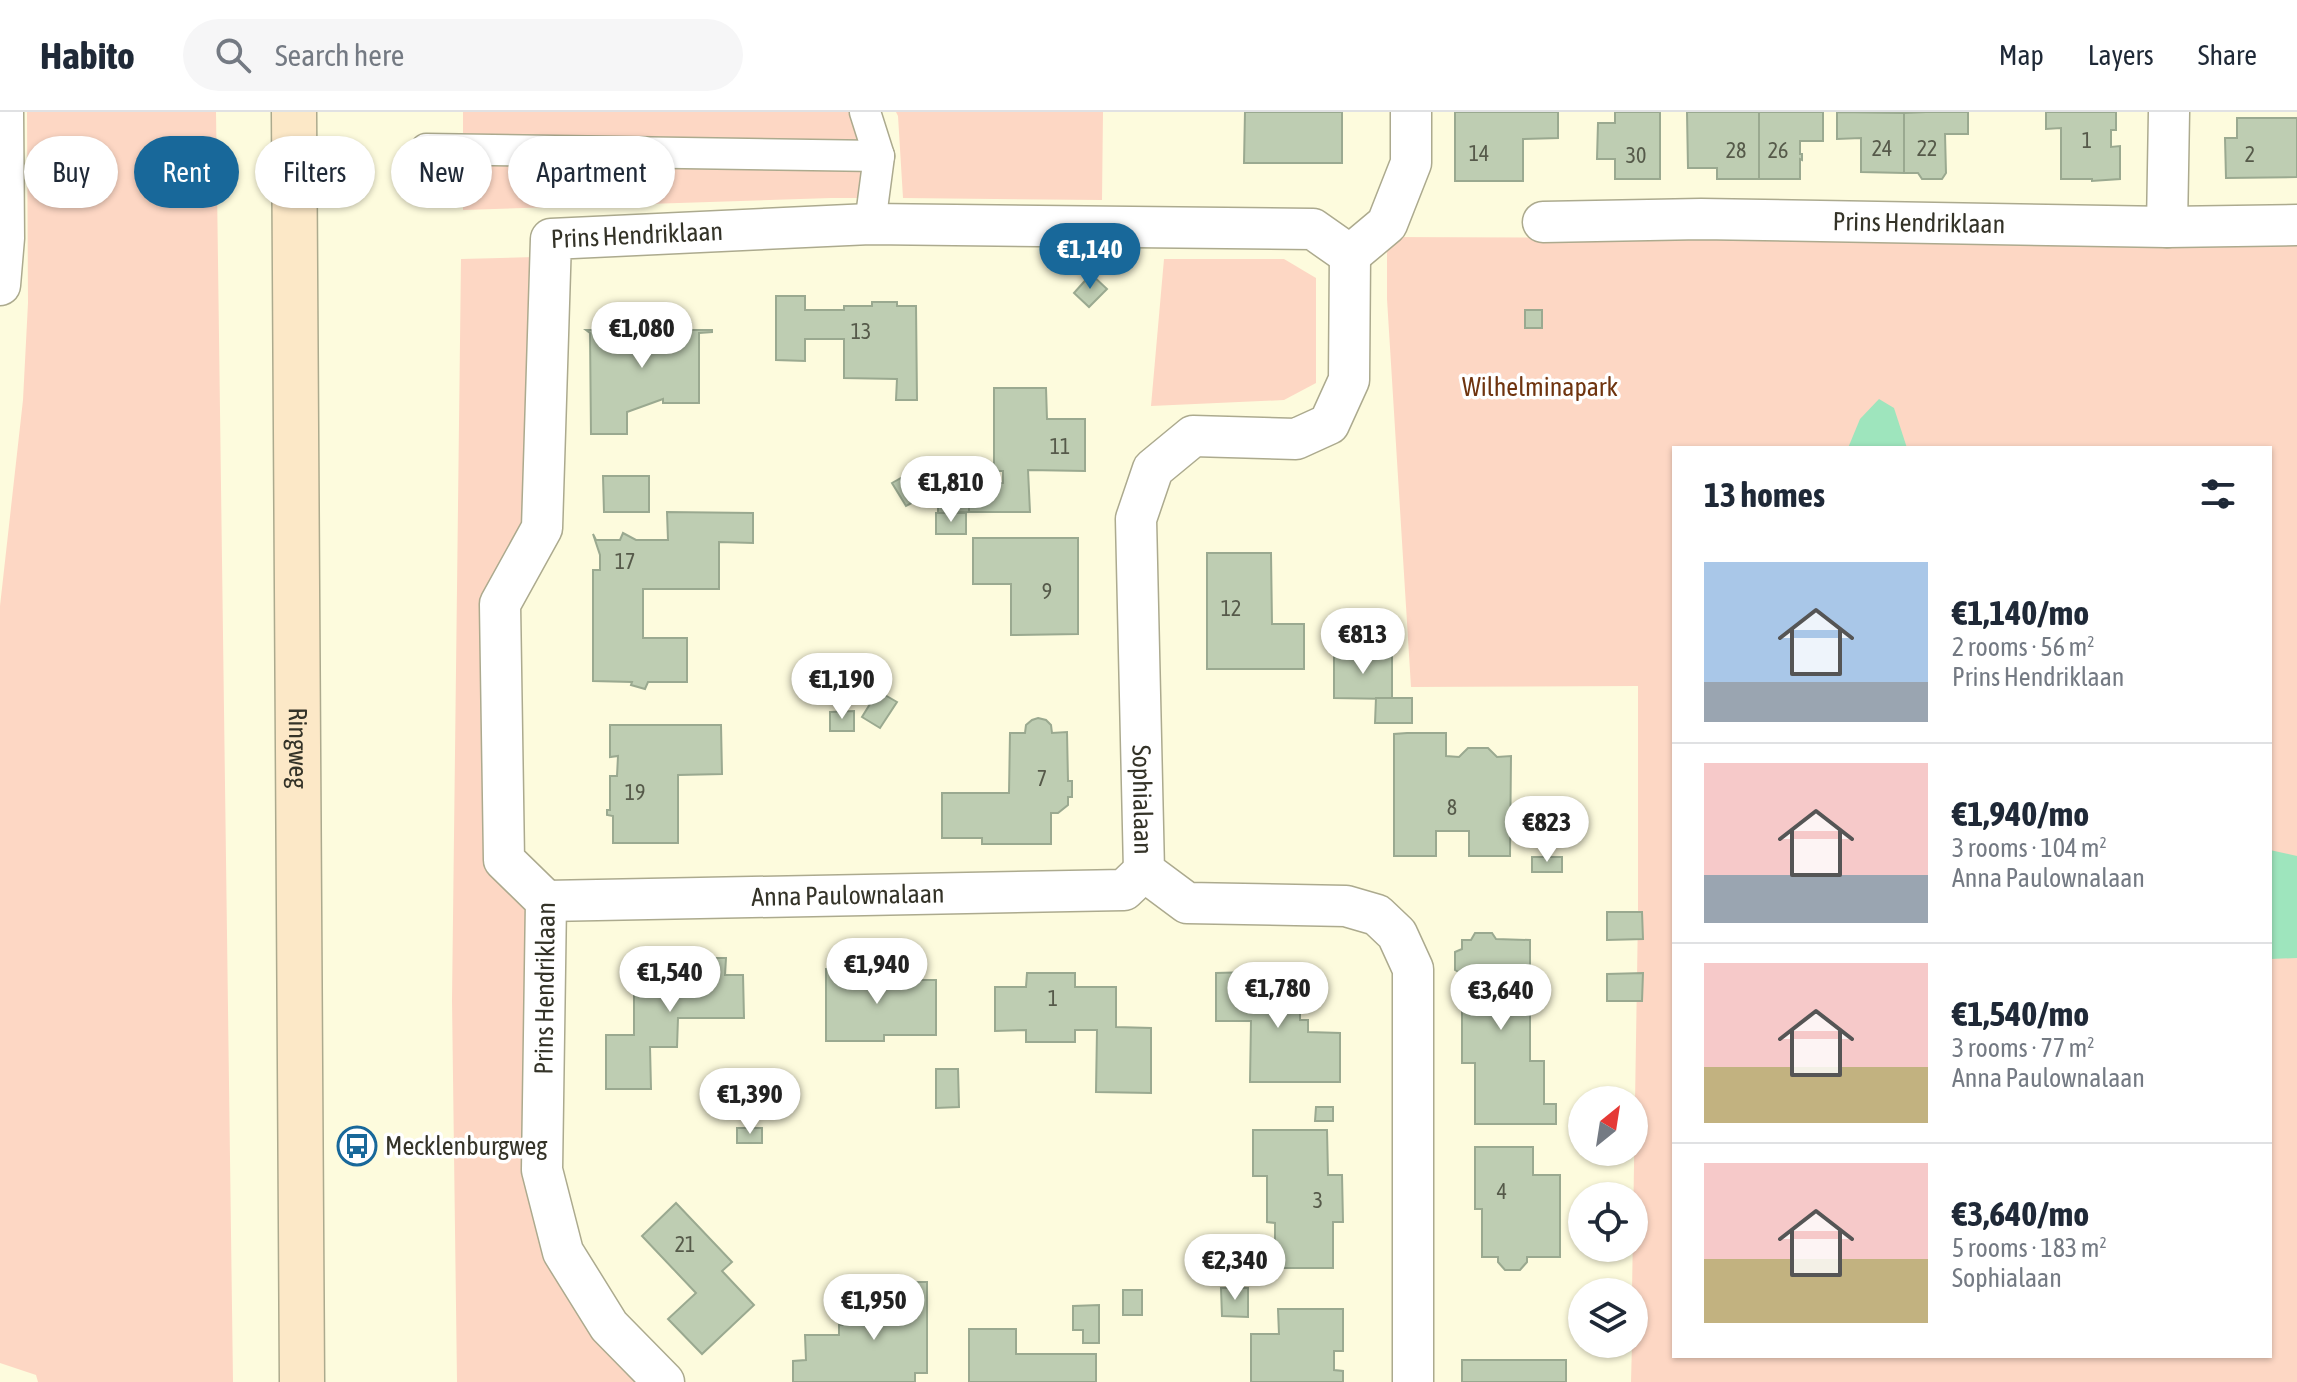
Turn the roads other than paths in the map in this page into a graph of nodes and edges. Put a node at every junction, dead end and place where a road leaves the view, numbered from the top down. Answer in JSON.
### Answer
{"nodes":[{"id":1,"x":3,"y":112,"type":"edge"},
{"id":2,"x":294,"y":112,"type":"edge"},
{"id":3,"x":865,"y":112,"type":"edge"},
{"id":4,"x":1411,"y":112,"type":"edge"},
{"id":5,"x":2169,"y":112,"type":"edge"},
{"id":6,"x":492,"y":150,"type":"edge"},
{"id":7,"x":879,"y":156,"type":"junction"},
{"id":8,"x":1543,"y":222,"type":"dead end"},
{"id":9,"x":870,"y":224,"type":"junction"},
{"id":10,"x":2297,"y":225,"type":"edge"},
{"id":11,"x":2167,"y":227,"type":"junction"},
{"id":12,"x":2,"y":238,"type":"edge"},
{"id":13,"x":1350,"y":255,"type":"junction"},
{"id":14,"x":0,"y":285,"type":"edge"},
{"id":15,"x":1144,"y":871,"type":"junction"},
{"id":16,"x":546,"y":901,"type":"junction"},
{"id":17,"x":302,"y":1382,"type":"edge"},
{"id":18,"x":664,"y":1382,"type":"edge"},
{"id":19,"x":1413,"y":1382,"type":"edge"}],
"edges":[{"from":1,"to":12,"type":"street"},
{"from":2,"to":17,"type":"main road","name":"Ringweg"},
{"from":3,"to":7,"type":"street"},
{"from":4,"to":13,"type":"street"},
{"from":5,"to":11,"type":"street"},
{"from":6,"to":7,"type":"street"},
{"from":7,"to":9,"type":"street"},
{"from":8,"to":11,"type":"street","name":"Prins Hendriklaan"},
{"from":9,"to":13,"type":"street","name":"Prins Hendriklaan"},
{"from":9,"to":16,"type":"street","name":"Prins Hendriklaan"},
{"from":10,"to":11,"type":"street","name":"Prins Hendriklaan"},
{"from":12,"to":14,"type":"street"},
{"from":13,"to":15,"type":"street","name":"Sophialaan"},
{"from":15,"to":16,"type":"street","name":"Anna Paulownalaan"},
{"from":15,"to":19,"type":"street","name":"Sophialaan"},
{"from":16,"to":18,"type":"street","name":"Prins Hendriklaan"}]}
